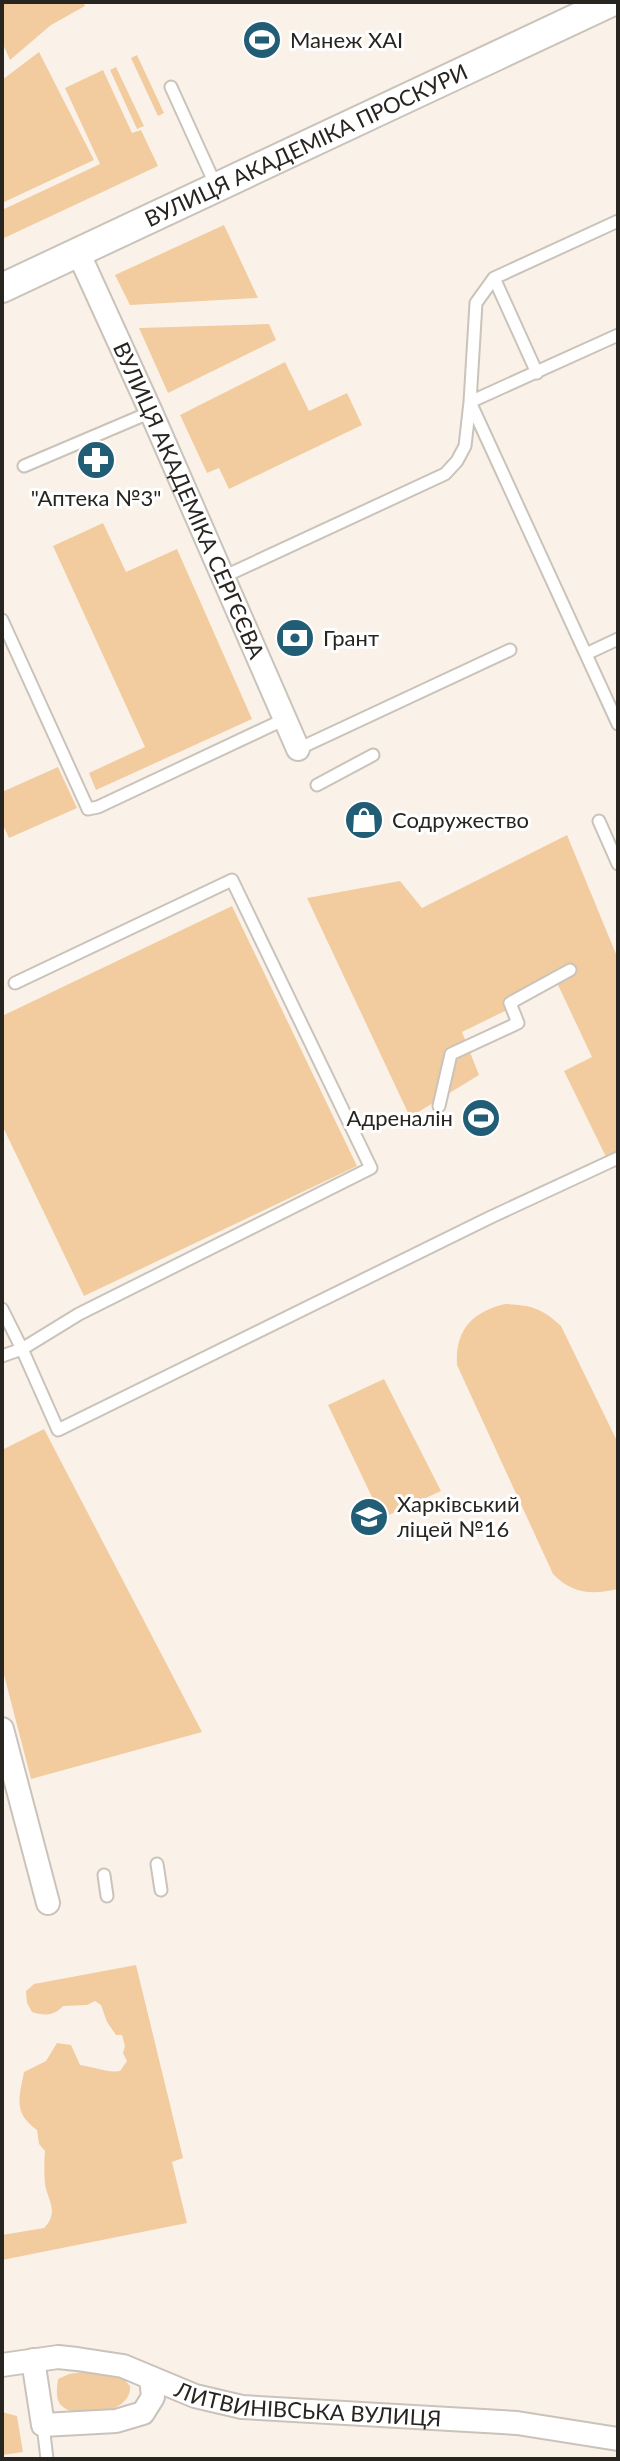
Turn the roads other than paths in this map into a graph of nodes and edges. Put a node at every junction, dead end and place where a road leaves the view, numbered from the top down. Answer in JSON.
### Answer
{"nodes":[{"id":1,"x":611,"y":2,"type":"edge"},
{"id":2,"x":171,"y":87,"type":"dead end"},
{"id":3,"x":216,"y":187,"type":"junction"},
{"id":4,"x":618,"y":221,"type":"edge"},
{"id":5,"x":78,"y":252,"type":"junction"},
{"id":6,"x":494,"y":278,"type":"junction"},
{"id":7,"x":2,"y":288,"type":"edge"},
{"id":8,"x":618,"y":335,"type":"edge"},
{"id":9,"x":537,"y":373,"type":"junction"},
{"id":10,"x":470,"y":402,"type":"junction"},
{"id":11,"x":151,"y":412,"type":"junction"},
{"id":12,"x":24,"y":466,"type":"dead end"},
{"id":13,"x":223,"y":577,"type":"junction"},
{"id":14,"x":2,"y":620,"type":"edge"},
{"id":15,"x":618,"y":639,"type":"edge"},
{"id":16,"x":510,"y":650,"type":"dead end"},
{"id":17,"x":586,"y":654,"type":"junction"},
{"id":18,"x":285,"y":719,"type":"junction"},
{"id":19,"x":618,"y":724,"type":"edge"},
{"id":20,"x":298,"y":749,"type":"joint"},
{"id":21,"x":373,"y":755,"type":"dead end"},
{"id":22,"x":317,"y":785,"type":"dead end"},
{"id":23,"x":599,"y":821,"type":"dead end"},
{"id":24,"x":618,"y":864,"type":"edge"},
{"id":25,"x":570,"y":970,"type":"dead end"},
{"id":26,"x":15,"y":983,"type":"dead end"},
{"id":27,"x":439,"y":1106,"type":"dead end"},
{"id":28,"x":618,"y":1158,"type":"edge"},
{"id":29,"x":2,"y":1309,"type":"edge"},
{"id":30,"x":22,"y":1349,"type":"junction"},
{"id":31,"x":2,"y":1356,"type":"edge"},
{"id":32,"x":2,"y":1729,"type":"edge"},
{"id":33,"x":157,"y":1864,"type":"dead end"},
{"id":34,"x":104,"y":1875,"type":"dead end"},
{"id":35,"x":161,"y":1890,"type":"dead end"},
{"id":36,"x":107,"y":1896,"type":"dead end"},
{"id":37,"x":48,"y":1903,"type":"dead end"},
{"id":38,"x":33,"y":2360,"type":"junction"},
{"id":39,"x":2,"y":2365,"type":"edge"},
{"id":40,"x":151,"y":2378,"type":"junction"},
{"id":41,"x":43,"y":2425,"type":"junction"},
{"id":42,"x":618,"y":2439,"type":"edge"},
{"id":43,"x":47,"y":2459,"type":"edge"}],
"edges":[{"from":1,"to":3,"type":"street","name":"ВУЛИЦЯ АКАДЕМІКА ПРОСКУРИ"},
{"from":2,"to":3,"type":"lane"},
{"from":3,"to":5,"type":"street","name":"ВУЛИЦЯ АКАДЕМІКА ПРОСКУРИ"},
{"from":4,"to":6,"type":"lane"},
{"from":5,"to":7,"type":"street","name":"ВУЛИЦЯ АКАДЕМІКА ПРОСКУРИ"},
{"from":5,"to":11,"type":"street","name":"ВУЛИЦЯ АКАДЕМІКА СЕРГЄЄВА"},
{"from":6,"to":9,"type":"lane"},
{"from":6,"to":10,"type":"lane"},
{"from":8,"to":9,"type":"lane"},
{"from":9,"to":10,"type":"lane"},
{"from":10,"to":13,"type":"lane"},
{"from":10,"to":17,"type":"lane"},
{"from":11,"to":12,"type":"lane"},
{"from":11,"to":13,"type":"street","name":"ВУЛИЦЯ АКАДЕМІКА СЕРГЄЄВА"},
{"from":13,"to":18,"type":"street","name":"ВУЛИЦЯ АКАДЕМІКА СЕРГЄЄВА"},
{"from":14,"to":18,"type":"lane"},
{"from":15,"to":17,"type":"lane"},
{"from":16,"to":20,"type":"lane"},
{"from":17,"to":19,"type":"lane"},
{"from":18,"to":20,"type":"street","name":"ВУЛИЦЯ АКАДЕМІКА СЕРГЄЄВА"},
{"from":21,"to":22,"type":"lane"},
{"from":23,"to":24,"type":"lane"},
{"from":25,"to":27,"type":"lane"},
{"from":26,"to":30,"type":"lane"},
{"from":28,"to":30,"type":"lane"},
{"from":29,"to":30,"type":"lane"},
{"from":30,"to":31,"type":"lane"},
{"from":32,"to":37,"type":"street"},
{"from":33,"to":35,"type":"lane"},
{"from":34,"to":36,"type":"lane"},
{"from":38,"to":39,"type":"street","name":"ЛИТВИНІВСЬКА ВУЛИЦЯ"},
{"from":38,"to":40,"type":"street","name":"ЛИТВИНІВСЬКА ВУЛИЦЯ"},
{"from":38,"to":41,"type":"street"},
{"from":40,"to":41,"type":"street"},
{"from":40,"to":42,"type":"street","name":"ЛИТВИНІВСЬКА ВУЛИЦЯ"},
{"from":41,"to":43,"type":"lane"}]}
